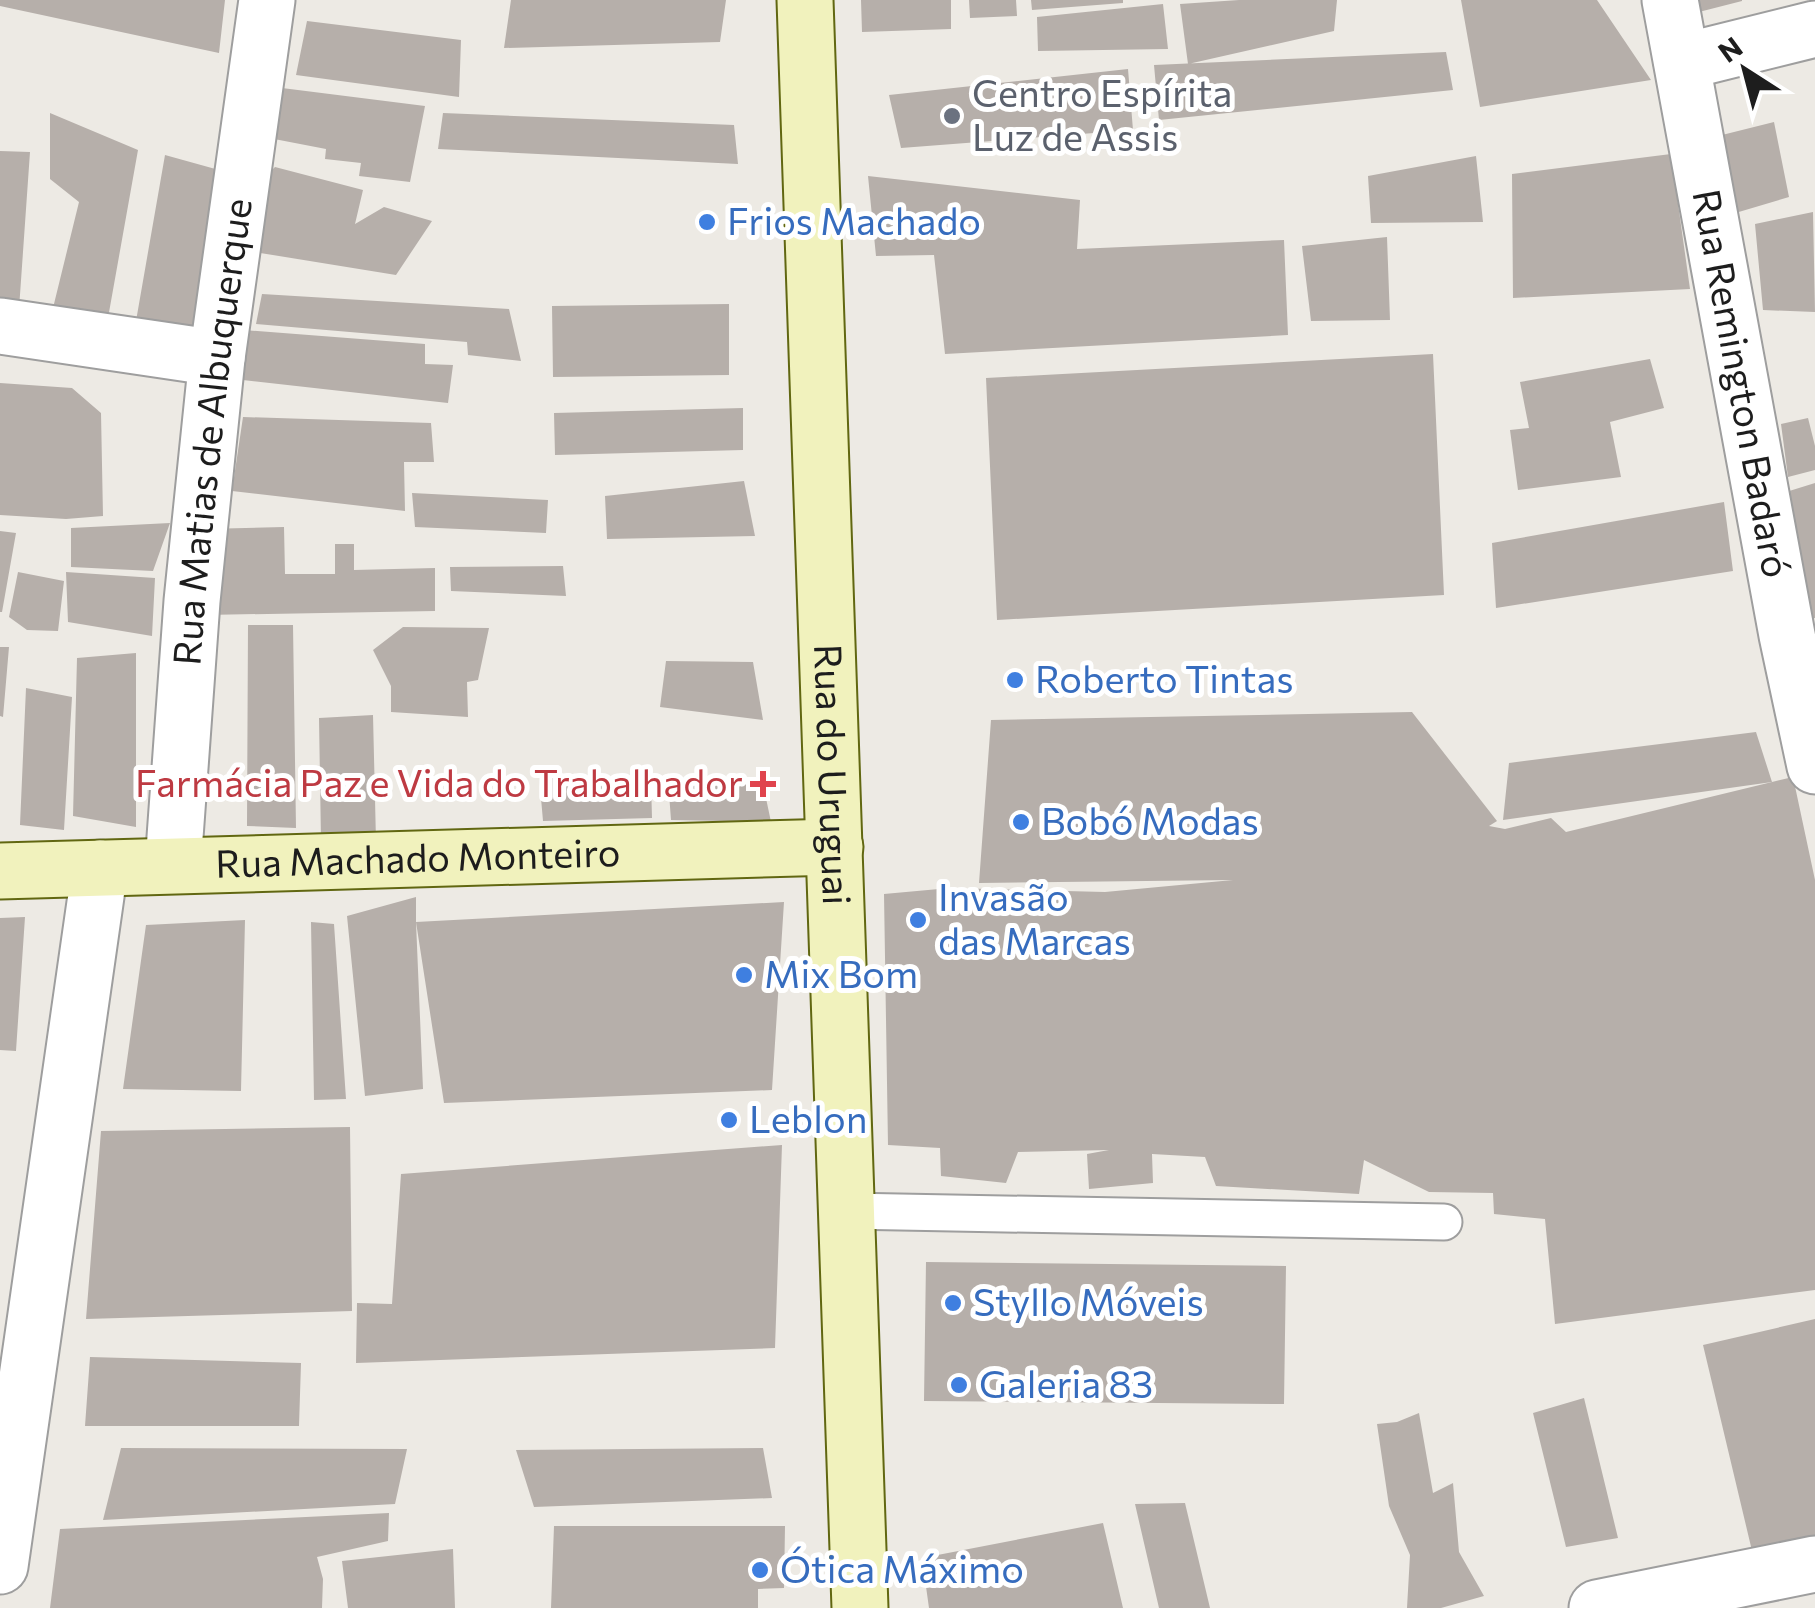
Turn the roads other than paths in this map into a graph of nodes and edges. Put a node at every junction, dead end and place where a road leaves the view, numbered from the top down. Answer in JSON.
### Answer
{"nodes":[{"id":1,"x":268,"y":0,"type":"edge"},
{"id":2,"x":805,"y":0,"type":"edge"},
{"id":3,"x":1670,"y":0,"type":"edge"},
{"id":4,"x":1815,"y":29,"type":"edge"},
{"id":5,"x":1682,"y":62,"type":"junction"},
{"id":6,"x":0,"y":326,"type":"edge"},
{"id":7,"x":217,"y":358,"type":"junction"},
{"id":8,"x":1801,"y":632,"type":"edge"},
{"id":9,"x":1815,"y":766,"type":"edge"},
{"id":10,"x":835,"y":847,"type":"junction"},
{"id":11,"x":173,"y":865,"type":"junction"},
{"id":12,"x":100,"y":868,"type":"junction"},
{"id":13,"x":0,"y":870,"type":"edge"},
{"id":14,"x":848,"y":1211,"type":"junction"},
{"id":15,"x":1444,"y":1222,"type":"dead end"},
{"id":16,"x":1815,"y":1564,"type":"edge"},
{"id":17,"x":0,"y":1566,"type":"edge"},
{"id":18,"x":860,"y":1608,"type":"edge"},
{"id":19,"x":1597,"y":1608,"type":"edge"}],
"edges":[{"from":1,"to":7,"type":"street","name":"Rua Matias de Albuquerque"},
{"from":2,"to":10,"type":"street","name":"Rua do Uruguai"},
{"from":3,"to":5,"type":"street","name":"Rua Remington Badaró"},
{"from":4,"to":5,"type":"street"},
{"from":5,"to":8,"type":"street","name":"Rua Remington Badaró"},
{"from":6,"to":7,"type":"street"},
{"from":7,"to":11,"type":"street","name":"Rua Matias de Albuquerque"},
{"from":8,"to":9,"type":"street","name":"Rua Remington Badaró"},
{"from":10,"to":11,"type":"street","name":"Rua Machado Monteiro"},
{"from":10,"to":14,"type":"street","name":"Rua do Uruguai"},
{"from":11,"to":12,"type":"street","name":"Rua Machado Monteiro"},
{"from":12,"to":13,"type":"street","name":"Rua Machado Monteiro"},
{"from":12,"to":17,"type":"street"},
{"from":14,"to":15,"type":"lane"},
{"from":14,"to":18,"type":"street","name":"Rua do Uruguai"},
{"from":16,"to":19,"type":"street"}]}
